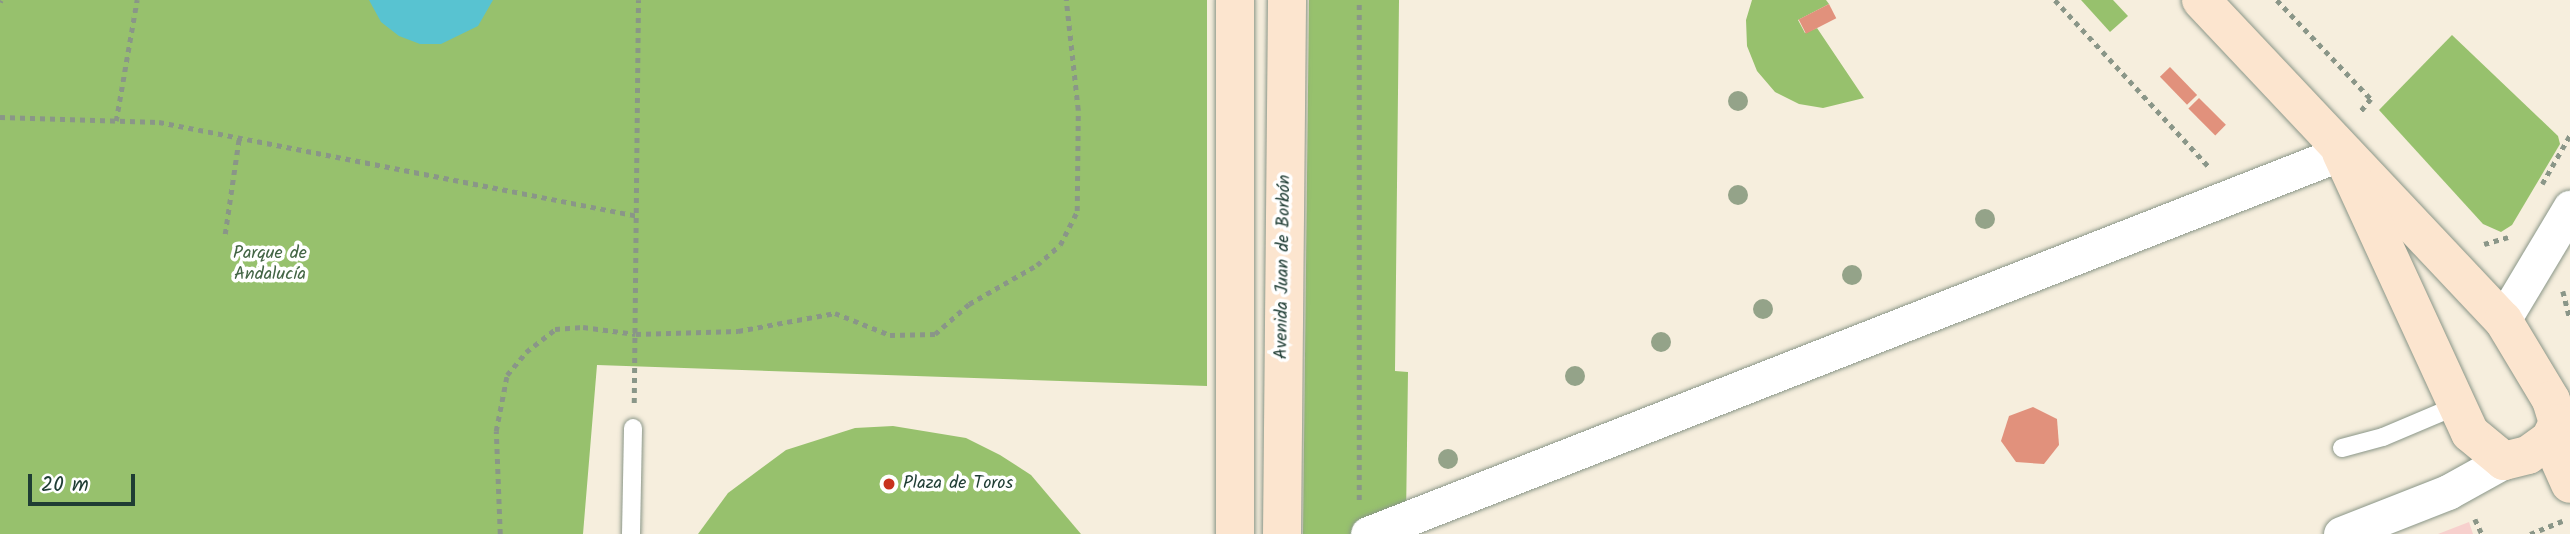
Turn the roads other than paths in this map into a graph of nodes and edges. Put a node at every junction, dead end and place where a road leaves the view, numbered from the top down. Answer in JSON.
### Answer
{"nodes":[{"id":1,"x":1235,"y":0,"type":"edge"},
{"id":2,"x":1287,"y":0,"type":"edge"},
{"id":3,"x":2201,"y":0,"type":"edge"},
{"id":4,"x":2341,"y":153,"type":"junction"},
{"id":5,"x":2570,"y":208,"type":"edge"},
{"id":6,"x":2492,"y":308,"type":"junction"},
{"id":7,"x":2422,"y":326,"type":"junction"},
{"id":8,"x":2454,"y":407,"type":"junction"},
{"id":9,"x":634,"y":428,"type":"road end"},
{"id":10,"x":2559,"y":428,"type":"edge"},
{"id":11,"x":2342,"y":448,"type":"dead end"},
{"id":12,"x":2504,"y":461,"type":"junction"},
{"id":13,"x":2570,"y":484,"type":"edge"},
{"id":14,"x":1363,"y":520,"type":"edge"},
{"id":15,"x":631,"y":534,"type":"edge"},
{"id":16,"x":1235,"y":534,"type":"edge"},
{"id":17,"x":1282,"y":534,"type":"edge"},
{"id":18,"x":2341,"y":534,"type":"edge"}],
"edges":[{"from":1,"to":16,"type":"street"},
{"from":2,"to":17,"type":"street","name":"Avenida Juan de Borbón"},
{"from":3,"to":4,"type":"street"},
{"from":4,"to":6,"type":"street"},
{"from":4,"to":7,"type":"street"},
{"from":4,"to":14,"type":"street"},
{"from":5,"to":6,"type":"street"},
{"from":6,"to":7,"type":"street"},
{"from":6,"to":10,"type":"street"},
{"from":7,"to":8,"type":"street"},
{"from":8,"to":11,"type":"lane"},
{"from":8,"to":12,"type":"street"},
{"from":9,"to":15,"type":"lane"},
{"from":10,"to":12,"type":"street"},
{"from":10,"to":13,"type":"street"},
{"from":12,"to":18,"type":"street"}]}
